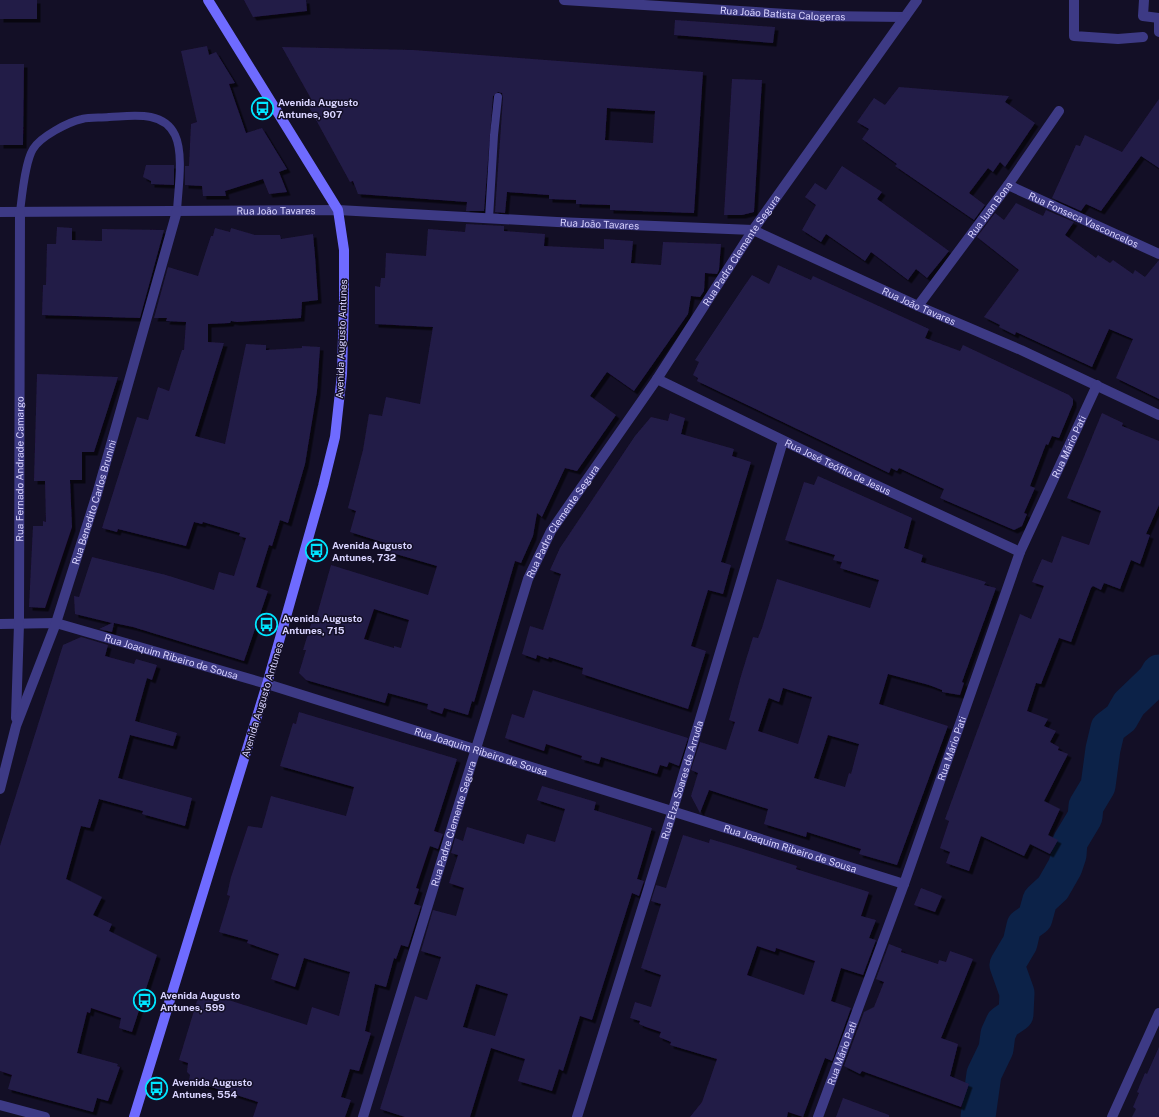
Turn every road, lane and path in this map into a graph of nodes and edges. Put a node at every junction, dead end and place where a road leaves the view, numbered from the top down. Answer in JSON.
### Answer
{"nodes":[{"id":1,"x":208,"y":0,"type":"edge"},
{"id":2,"x":564,"y":0,"type":"edge"},
{"id":3,"x":917,"y":0,"type":"edge"},
{"id":4,"x":1074,"y":0,"type":"edge"},
{"id":5,"x":1144,"y":0,"type":"edge"},
{"id":6,"x":649,"y":3,"type":"edge"},
{"id":7,"x":905,"y":17,"type":"junction"},
{"id":8,"x":1159,"y":32,"type":"edge"},
{"id":9,"x":1143,"y":37,"type":"dead end"},
{"id":10,"x":498,"y":97,"type":"dead end"},
{"id":11,"x":1059,"y":111,"type":"dead end"},
{"id":12,"x":1008,"y":185,"type":"junction"},
{"id":13,"x":338,"y":210,"type":"junction"},
{"id":14,"x":177,"y":211,"type":"junction"},
{"id":15,"x":0,"y":212,"type":"edge"},
{"id":16,"x":20,"y":212,"type":"junction"},
{"id":17,"x":489,"y":218,"type":"junction"},
{"id":18,"x":753,"y":230,"type":"junction"},
{"id":19,"x":1159,"y":254,"type":"edge"},
{"id":20,"x":918,"y":306,"type":"junction"},
{"id":21,"x":656,"y":379,"type":"junction"},
{"id":22,"x":1097,"y":385,"type":"junction"},
{"id":23,"x":1159,"y":415,"type":"edge"},
{"id":24,"x":783,"y":441,"type":"junction"},
{"id":25,"x":1020,"y":552,"type":"junction"},
{"id":26,"x":56,"y":623,"type":"junction"},
{"id":27,"x":0,"y":624,"type":"edge"},
{"id":28,"x":18,"y":624,"type":"junction"},
{"id":29,"x":267,"y":684,"type":"junction"},
{"id":30,"x":16,"y":726,"type":"junction"},
{"id":31,"x":476,"y":750,"type":"junction"},
{"id":32,"x":0,"y":789,"type":"edge"},
{"id":33,"x":672,"y":813,"type":"junction"},
{"id":34,"x":904,"y":884,"type":"junction"},
{"id":35,"x":1159,"y":1013,"type":"edge"},
{"id":36,"x":0,"y":1105,"type":"edge"},
{"id":37,"x":45,"y":1117,"type":"edge"},
{"id":38,"x":134,"y":1117,"type":"edge"},
{"id":39,"x":363,"y":1117,"type":"edge"},
{"id":40,"x":577,"y":1117,"type":"edge"},
{"id":41,"x":818,"y":1117,"type":"edge"},
{"id":42,"x":1112,"y":1117,"type":"edge"}],
"edges":[{"from":1,"to":13,"type":"street","name":"Avenida Augusto Antunes"},
{"from":2,"to":6,"type":"street","name":"Rua João Batista Calogeras"},
{"from":3,"to":7,"type":"street","name":"Rua Padre Clemente Segura"},
{"from":4,"to":9,"type":"street"},
{"from":5,"to":8,"type":"street"},
{"from":6,"to":7,"type":"street","name":"Rua João Batista Calogeras"},
{"from":7,"to":18,"type":"street","name":"Rua Padre Clemente Segura"},
{"from":10,"to":17,"type":"lane"},
{"from":11,"to":12,"type":"street","name":"Rua Juan Bona"},
{"from":12,"to":19,"type":"street","name":"Rua Fonseca Vasconcelos"},
{"from":12,"to":20,"type":"street","name":"Rua Juan Bona"},
{"from":13,"to":14,"type":"street","name":"Rua João Tavares"},
{"from":13,"to":17,"type":"street","name":"Rua João Tavares"},
{"from":13,"to":29,"type":"street","name":"Avenida Augusto Antunes"},
{"from":14,"to":16,"type":"street","name":"Rua João Tavares"},
{"from":14,"to":16,"type":"lane"},
{"from":14,"to":26,"type":"street","name":"Rua Benedito Carlos Brunini"},
{"from":15,"to":16,"type":"street","name":"Rua João Tavares"},
{"from":16,"to":28,"type":"street","name":"Rua Fernado Andrade Camargo"},
{"from":17,"to":18,"type":"street","name":"Rua João Tavares"},
{"from":18,"to":20,"type":"street","name":"Rua João Tavares"},
{"from":18,"to":21,"type":"street","name":"Rua Padre Clemente Segura"},
{"from":20,"to":22,"type":"street","name":"Rua João Tavares"},
{"from":21,"to":24,"type":"street","name":"Rua José Teófilo de Jesus"},
{"from":21,"to":31,"type":"street","name":"Rua Padre Clemente Segura"},
{"from":22,"to":23,"type":"street","name":"Rua João Tavares"},
{"from":22,"to":25,"type":"street","name":"Rua Mário Pati"},
{"from":24,"to":25,"type":"street","name":"Rua José Teófilo de Jesus"},
{"from":24,"to":33,"type":"street","name":"Rua Elza Soares de Arruda"},
{"from":25,"to":34,"type":"street","name":"Rua Mário Pati"},
{"from":26,"to":28,"type":"street","name":"Rua Joaquim Ribeiro de Sousa"},
{"from":26,"to":29,"type":"street","name":"Rua Joaquim Ribeiro de Sousa"},
{"from":26,"to":30,"type":"street","name":"Rua Benedito Carlos Brunini"},
{"from":27,"to":28,"type":"street","name":"Rua Joaquim Ribeiro de Sousa"},
{"from":28,"to":30,"type":"street","name":"Rua Fernado Andrade Camargo"},
{"from":29,"to":31,"type":"street","name":"Rua Joaquim Ribeiro de Sousa"},
{"from":29,"to":38,"type":"street","name":"Avenida Augusto Antunes"},
{"from":30,"to":32,"type":"street","name":"Rua Benedito Carlos Brunini"},
{"from":31,"to":33,"type":"street","name":"Rua Joaquim Ribeiro de Sousa"},
{"from":31,"to":39,"type":"street","name":"Rua Padre Clemente Segura"},
{"from":33,"to":34,"type":"street","name":"Rua Joaquim Ribeiro de Sousa"},
{"from":33,"to":40,"type":"street","name":"Rua Elza Soares de Arruda"},
{"from":34,"to":41,"type":"street","name":"Rua Mário Pati"},
{"from":35,"to":42,"type":"street"},
{"from":36,"to":37,"type":"street"}]}
